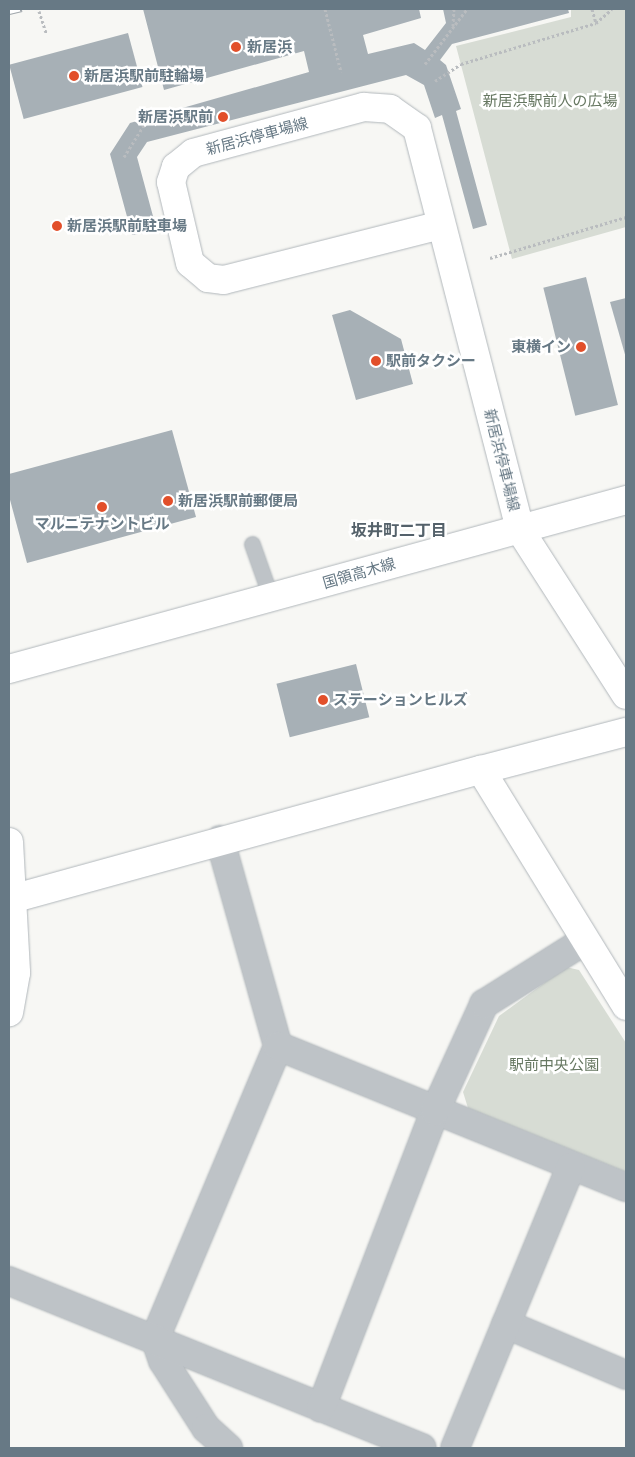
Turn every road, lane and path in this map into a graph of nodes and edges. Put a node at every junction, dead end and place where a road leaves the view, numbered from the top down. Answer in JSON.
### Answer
{"nodes":[{"id":1,"x":325,"y":9,"type":"edge"},
{"id":2,"x":454,"y":9,"type":"edge"},
{"id":3,"x":467,"y":9,"type":"edge"},
{"id":4,"x":592,"y":9,"type":"edge"},
{"id":5,"x":612,"y":9,"type":"edge"},
{"id":6,"x":39,"y":11,"type":"dead end"},
{"id":7,"x":596,"y":23,"type":"junction"},
{"id":8,"x":453,"y":26,"type":"junction"},
{"id":9,"x":46,"y":33,"type":"dead end"},
{"id":10,"x":425,"y":64,"type":"dead end"},
{"id":11,"x":341,"y":72,"type":"dead end"},
{"id":12,"x":435,"y":80,"type":"dead end"},
{"id":13,"x":144,"y":125,"type":"dead end"},
{"id":14,"x":124,"y":157,"type":"dead end"},
{"id":15,"x":626,"y":217,"type":"edge"},
{"id":16,"x":441,"y":226,"type":"junction"},
{"id":17,"x":490,"y":258,"type":"dead end"},
{"id":18,"x":626,"y":500,"type":"edge"},
{"id":19,"x":520,"y":530,"type":"junction"},
{"id":20,"x":252,"y":544,"type":"dead end"},
{"id":21,"x":271,"y":598,"type":"junction"},
{"id":22,"x":9,"y":670,"type":"edge"},
{"id":23,"x":626,"y":695,"type":"edge"},
{"id":24,"x":626,"y":732,"type":"edge"},
{"id":25,"x":480,"y":770,"type":"junction"},
{"id":26,"x":220,"y":840,"type":"junction"},
{"id":27,"x":9,"y":842,"type":"edge"},
{"id":28,"x":12,"y":899,"type":"edge"},
{"id":29,"x":584,"y":941,"type":"junction"},
{"id":30,"x":626,"y":1006,"type":"edge"},
{"id":31,"x":9,"y":1012,"type":"edge"},
{"id":32,"x":278,"y":1046,"type":"junction"},
{"id":33,"x":435,"y":1111,"type":"junction"},
{"id":34,"x":571,"y":1167,"type":"junction"},
{"id":35,"x":626,"y":1187,"type":"edge"},
{"id":36,"x":9,"y":1281,"type":"edge"},
{"id":37,"x":506,"y":1324,"type":"junction"},
{"id":38,"x":155,"y":1338,"type":"junction"},
{"id":39,"x":626,"y":1375,"type":"edge"},
{"id":40,"x":321,"y":1408,"type":"junction"},
{"id":41,"x":228,"y":1448,"type":"edge"},
{"id":42,"x":422,"y":1448,"type":"edge"},
{"id":43,"x":455,"y":1448,"type":"edge"}],
"edges":[{"from":1,"to":11,"type":"path"},
{"from":2,"to":8,"type":"path"},
{"from":3,"to":8,"type":"path"},
{"from":4,"to":7,"type":"path"},
{"from":5,"to":7,"type":"path"},
{"from":6,"to":9,"type":"path"},
{"from":7,"to":12,"type":"path"},
{"from":8,"to":10,"type":"path"},
{"from":13,"to":14,"type":"path"},
{"from":15,"to":17,"type":"path"},
{"from":16,"to":16,"type":"main road","name":"新居浜停車場線"},
{"from":16,"to":19,"type":"main road","name":"新居浜停車場線"},
{"from":18,"to":19,"type":"main road","name":"新居浜停車場線"},
{"from":19,"to":21,"type":"main road","name":"国領高木線"},
{"from":19,"to":23,"type":"main road"},
{"from":20,"to":21,"type":"lane"},
{"from":21,"to":22,"type":"main road","name":"国領高木線"},
{"from":24,"to":25,"type":"main road"},
{"from":25,"to":26,"type":"main road"},
{"from":25,"to":29,"type":"main road"},
{"from":26,"to":28,"type":"main road"},
{"from":26,"to":32,"type":"street"},
{"from":27,"to":28,"type":"main road"},
{"from":28,"to":31,"type":"main road"},
{"from":29,"to":30,"type":"main road"},
{"from":29,"to":33,"type":"street"},
{"from":32,"to":33,"type":"street"},
{"from":32,"to":38,"type":"street"},
{"from":33,"to":34,"type":"street"},
{"from":33,"to":40,"type":"street"},
{"from":34,"to":35,"type":"street"},
{"from":34,"to":37,"type":"street"},
{"from":36,"to":38,"type":"street"},
{"from":37,"to":39,"type":"street"},
{"from":37,"to":43,"type":"street"},
{"from":38,"to":40,"type":"street"},
{"from":38,"to":41,"type":"street"},
{"from":40,"to":42,"type":"street"}]}
